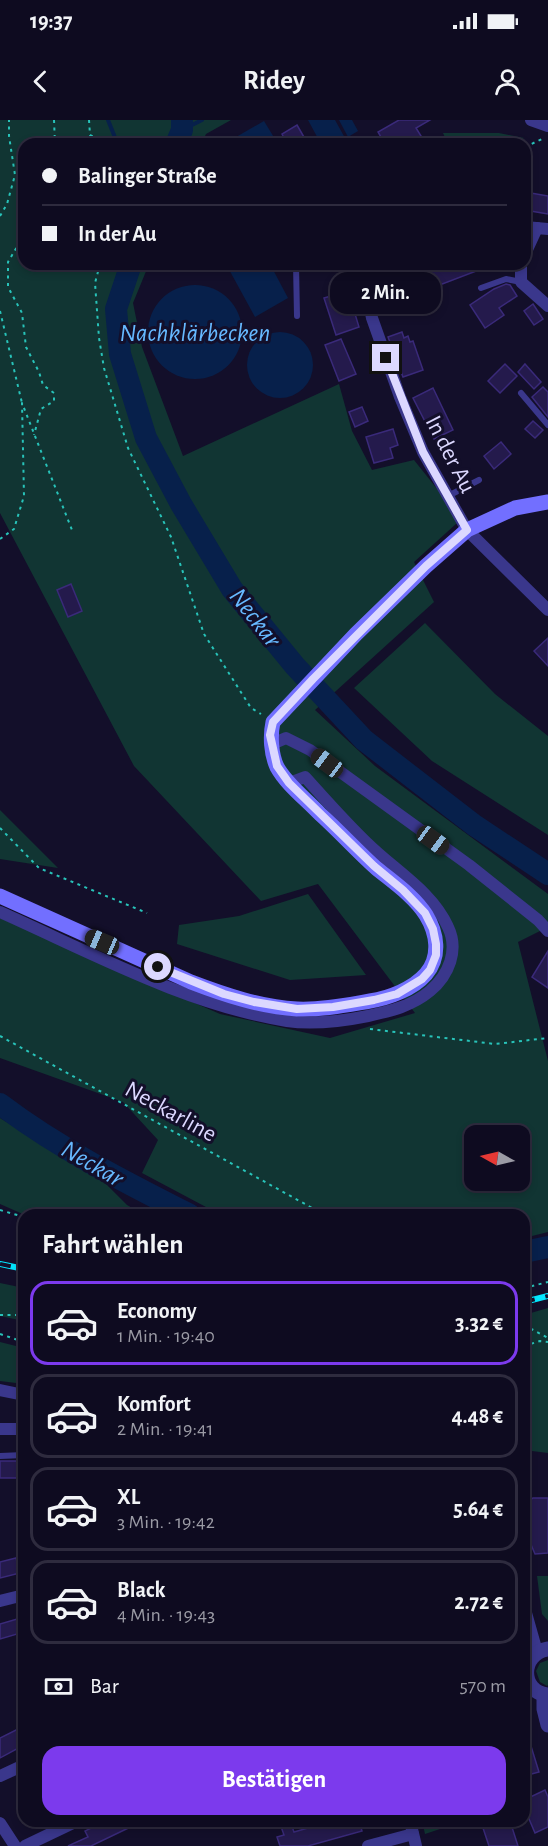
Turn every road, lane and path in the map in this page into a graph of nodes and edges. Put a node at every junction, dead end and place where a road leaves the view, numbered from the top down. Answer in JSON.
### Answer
{"nodes":[{"id":1,"x":9,"y":120,"type":"edge"},
{"id":2,"x":54,"y":120,"type":"edge"},
{"id":3,"x":89,"y":120,"type":"edge"},
{"id":4,"x":531,"y":120,"type":"edge"},
{"id":5,"x":548,"y":126,"type":"edge"},
{"id":6,"x":548,"y":137,"type":"edge"},
{"id":7,"x":55,"y":138,"type":"edge"},
{"id":8,"x":96,"y":138,"type":"edge"},
{"id":9,"x":531,"y":144,"type":"edge"},
{"id":10,"x":0,"y":216,"type":"edge"},
{"id":11,"x":18,"y":245,"type":"edge"},
{"id":12,"x":98,"y":270,"type":"edge"},
{"id":13,"x":296,"y":270,"type":"edge"},
{"id":14,"x":361,"y":270,"type":"edge"},
{"id":15,"x":373,"y":270,"type":"edge"},
{"id":16,"x":521,"y":270,"type":"edge"},
{"id":17,"x":521,"y":282,"type":"junction"},
{"id":18,"x":366,"y":288,"type":"junction"},
{"id":19,"x":481,"y":288,"type":"dead end"},
{"id":20,"x":548,"y":306,"type":"edge"},
{"id":21,"x":0,"y":311,"type":"edge"},
{"id":22,"x":297,"y":316,"type":"dead end"},
{"id":23,"x":521,"y":393,"type":"dead end"},
{"id":24,"x":22,"y":403,"type":"junction"},
{"id":25,"x":548,"y":425,"type":"edge"},
{"id":26,"x":34,"y":436,"type":"junction"},
{"id":27,"x":479,"y":480,"type":"dead end"},
{"id":28,"x":448,"y":496,"type":"junction"},
{"id":29,"x":548,"y":502,"type":"edge"},
{"id":30,"x":72,"y":530,"type":"dead end"},
{"id":31,"x":467,"y":530,"type":"junction"},
{"id":32,"x":0,"y":539,"type":"edge"},
{"id":33,"x":548,"y":610,"type":"edge"},
{"id":34,"x":273,"y":722,"type":"junction"},
{"id":35,"x":272,"y":744,"type":"junction"},
{"id":36,"x":289,"y":783,"type":"junction"},
{"id":37,"x":0,"y":828,"type":"edge"},
{"id":38,"x":0,"y":896,"type":"edge"},
{"id":39,"x":0,"y":912,"type":"edge"},
{"id":40,"x":147,"y":913,"type":"dead end"},
{"id":41,"x":548,"y":931,"type":"edge"},
{"id":42,"x":369,"y":1029,"type":"dead end"},
{"id":43,"x":0,"y":1035,"type":"edge"},
{"id":44,"x":548,"y":1038,"type":"edge"},
{"id":45,"x":314,"y":1209,"type":"edge"},
{"id":46,"x":0,"y":1210,"type":"edge"},
{"id":47,"x":18,"y":1215,"type":"edge"},
{"id":48,"x":548,"y":1282,"type":"edge"},
{"id":49,"x":530,"y":1286,"type":"edge"},
{"id":50,"x":0,"y":1315,"type":"edge"},
{"id":51,"x":18,"y":1316,"type":"edge"},
{"id":52,"x":530,"y":1329,"type":"edge"},
{"id":53,"x":0,"y":1334,"type":"edge"},
{"id":54,"x":18,"y":1340,"type":"edge"},
{"id":55,"x":548,"y":1340,"type":"edge"},
{"id":56,"x":530,"y":1344,"type":"edge"},
{"id":57,"x":0,"y":1389,"type":"edge"},
{"id":58,"x":18,"y":1394,"type":"edge"},
{"id":59,"x":0,"y":1429,"type":"edge"},
{"id":60,"x":18,"y":1429,"type":"edge"},
{"id":61,"x":18,"y":1455,"type":"edge"},
{"id":62,"x":0,"y":1456,"type":"edge"},
{"id":63,"x":18,"y":1596,"type":"edge"},
{"id":64,"x":0,"y":1601,"type":"edge"},
{"id":65,"x":530,"y":1622,"type":"edge"},
{"id":66,"x":542,"y":1651,"type":"edge"},
{"id":67,"x":530,"y":1661,"type":"edge"},
{"id":68,"x":530,"y":1684,"type":"edge"},
{"id":69,"x":546,"y":1695,"type":"edge"},
{"id":70,"x":548,"y":1725,"type":"edge"},
{"id":71,"x":18,"y":1768,"type":"edge"},
{"id":72,"x":0,"y":1776,"type":"edge"},
{"id":73,"x":0,"y":1823,"type":"edge"},
{"id":74,"x":65,"y":1827,"type":"edge"},
{"id":75,"x":414,"y":1840,"type":"edge"},
{"id":76,"x":15,"y":1846,"type":"edge"},
{"id":77,"x":25,"y":1846,"type":"edge"},
{"id":78,"x":368,"y":1846,"type":"edge"}],
"edges":[{"from":1,"to":10,"type":"path"},
{"from":2,"to":7,"type":"path"},
{"from":3,"to":8,"type":"path"},
{"from":4,"to":5,"type":"street"},
{"from":6,"to":9,"type":"path"},
{"from":11,"to":26,"type":"path"},
{"from":12,"to":34,"type":"path"},
{"from":13,"to":22,"type":"lane"},
{"from":14,"to":18,"type":"street","name":"In der Au"},
{"from":15,"to":18,"type":"street"},
{"from":16,"to":17,"type":"street"},
{"from":17,"to":19,"type":"lane"},
{"from":17,"to":20,"type":"street"},
{"from":18,"to":28,"type":"street","name":"In der Au"},
{"from":21,"to":24,"type":"path"},
{"from":23,"to":25,"type":"lane"},
{"from":24,"to":26,"type":"path"},
{"from":24,"to":32,"type":"path"},
{"from":26,"to":30,"type":"path"},
{"from":27,"to":28,"type":"lane"},
{"from":28,"to":31,"type":"street","name":"In der Au"},
{"from":29,"to":31,"type":"main road"},
{"from":31,"to":33,"type":"street","name":"In der Au"},
{"from":31,"to":34,"type":"main road"},
{"from":34,"to":35,"type":"main road"},
{"from":35,"to":36,"type":"main road"},
{"from":35,"to":41,"type":"street"},
{"from":36,"to":38,"type":"main road"},
{"from":36,"to":39,"type":"street"},
{"from":37,"to":40,"type":"path"},
{"from":42,"to":44,"type":"path"},
{"from":43,"to":45,"type":"path","name":"Neckarline"},
{"from":46,"to":47,"type":"path"},
{"from":48,"to":49,"type":"path"},
{"from":50,"to":51,"type":"path"},
{"from":52,"to":55,"type":"path"},
{"from":53,"to":54,"type":"path"},
{"from":55,"to":56,"type":"path"},
{"from":57,"to":58,"type":"street"},
{"from":59,"to":60,"type":"street"},
{"from":61,"to":62,"type":"lane"},
{"from":63,"to":64,"type":"street"},
{"from":65,"to":66,"type":"street"},
{"from":66,"to":67,"type":"street"},
{"from":68,"to":69,"type":"street"},
{"from":69,"to":70,"type":"street"},
{"from":71,"to":72,"type":"street"},
{"from":73,"to":76,"type":"street"},
{"from":74,"to":77,"type":"street"},
{"from":75,"to":78,"type":"street"}]}
